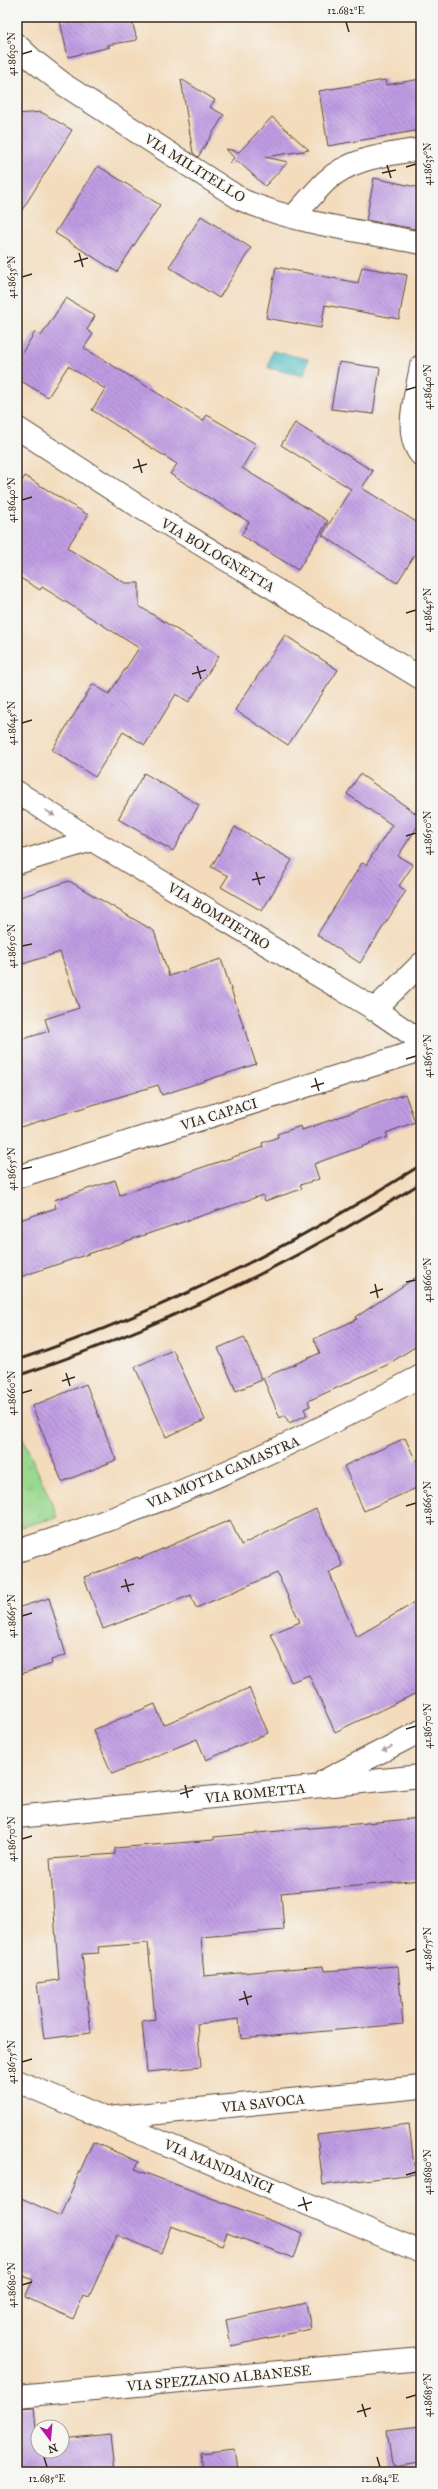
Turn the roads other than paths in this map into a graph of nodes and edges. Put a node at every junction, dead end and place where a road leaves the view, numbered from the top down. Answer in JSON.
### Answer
{"nodes":[{"id":1,"x":17,"y":44,"type":"edge"},
{"id":2,"x":421,"y":150,"type":"edge"},
{"id":3,"x":293,"y":217,"type":"junction"},
{"id":4,"x":421,"y":243,"type":"edge"},
{"id":5,"x":421,"y":366,"type":"edge"},
{"id":6,"x":17,"y":428,"type":"edge"},
{"id":7,"x":421,"y":455,"type":"edge"},
{"id":8,"x":421,"y":678,"type":"edge"},
{"id":9,"x":17,"y":792,"type":"edge"},
{"id":10,"x":92,"y":840,"type":"junction"},
{"id":11,"x":17,"y":863,"type":"edge"},
{"id":12,"x":421,"y":964,"type":"edge"},
{"id":13,"x":374,"y":1010,"type":"junction"},
{"id":14,"x":421,"y":1040,"type":"edge"},
{"id":15,"x":421,"y":1050,"type":"edge"},
{"id":16,"x":17,"y":1177,"type":"edge"},
{"id":17,"x":421,"y":1376,"type":"edge"},
{"id":18,"x":17,"y":1551,"type":"edge"},
{"id":19,"x":421,"y":1731,"type":"edge"},
{"id":20,"x":421,"y":1776,"type":"edge"},
{"id":21,"x":314,"y":1786,"type":"junction"},
{"id":22,"x":17,"y":1817,"type":"edge"},
{"id":23,"x":17,"y":2081,"type":"edge"},
{"id":24,"x":421,"y":2087,"type":"edge"},
{"id":25,"x":105,"y":2118,"type":"junction"},
{"id":26,"x":421,"y":2252,"type":"edge"},
{"id":27,"x":421,"y":2359,"type":"edge"},
{"id":28,"x":17,"y":2396,"type":"edge"}],
"edges":[{"from":1,"to":3,"type":"street","name":"VIA MILITELLO"},
{"from":2,"to":3,"type":"street"},
{"from":3,"to":4,"type":"street","name":"VIA MILITELLO"},
{"from":5,"to":7,"type":"street"},
{"from":6,"to":8,"type":"street","name":"VIA BOLOGNETTA"},
{"from":9,"to":10,"type":"street","name":"VIA BOMPIETRO","one_way":true},
{"from":10,"to":11,"type":"street"},
{"from":10,"to":13,"type":"street","name":"VIA BOMPIETRO"},
{"from":12,"to":13,"type":"street"},
{"from":13,"to":14,"type":"street","name":"VIA BOMPIETRO"},
{"from":15,"to":16,"type":"street","name":"VIA CAPACI"},
{"from":17,"to":18,"type":"street","name":"VIA MOTTA CAMASTRA"},
{"from":19,"to":21,"type":"street","one_way":true},
{"from":20,"to":21,"type":"street","name":"VIA ROMETTA"},
{"from":21,"to":22,"type":"street","name":"VIA ROMETTA"},
{"from":23,"to":25,"type":"street","name":"VIA MANDANICI"},
{"from":24,"to":25,"type":"street","name":"VIA SAVOCA"},
{"from":25,"to":26,"type":"street","name":"VIA MANDANICI"},
{"from":27,"to":28,"type":"street","name":"VIA SPEZZANO ALBANESE"}]}
